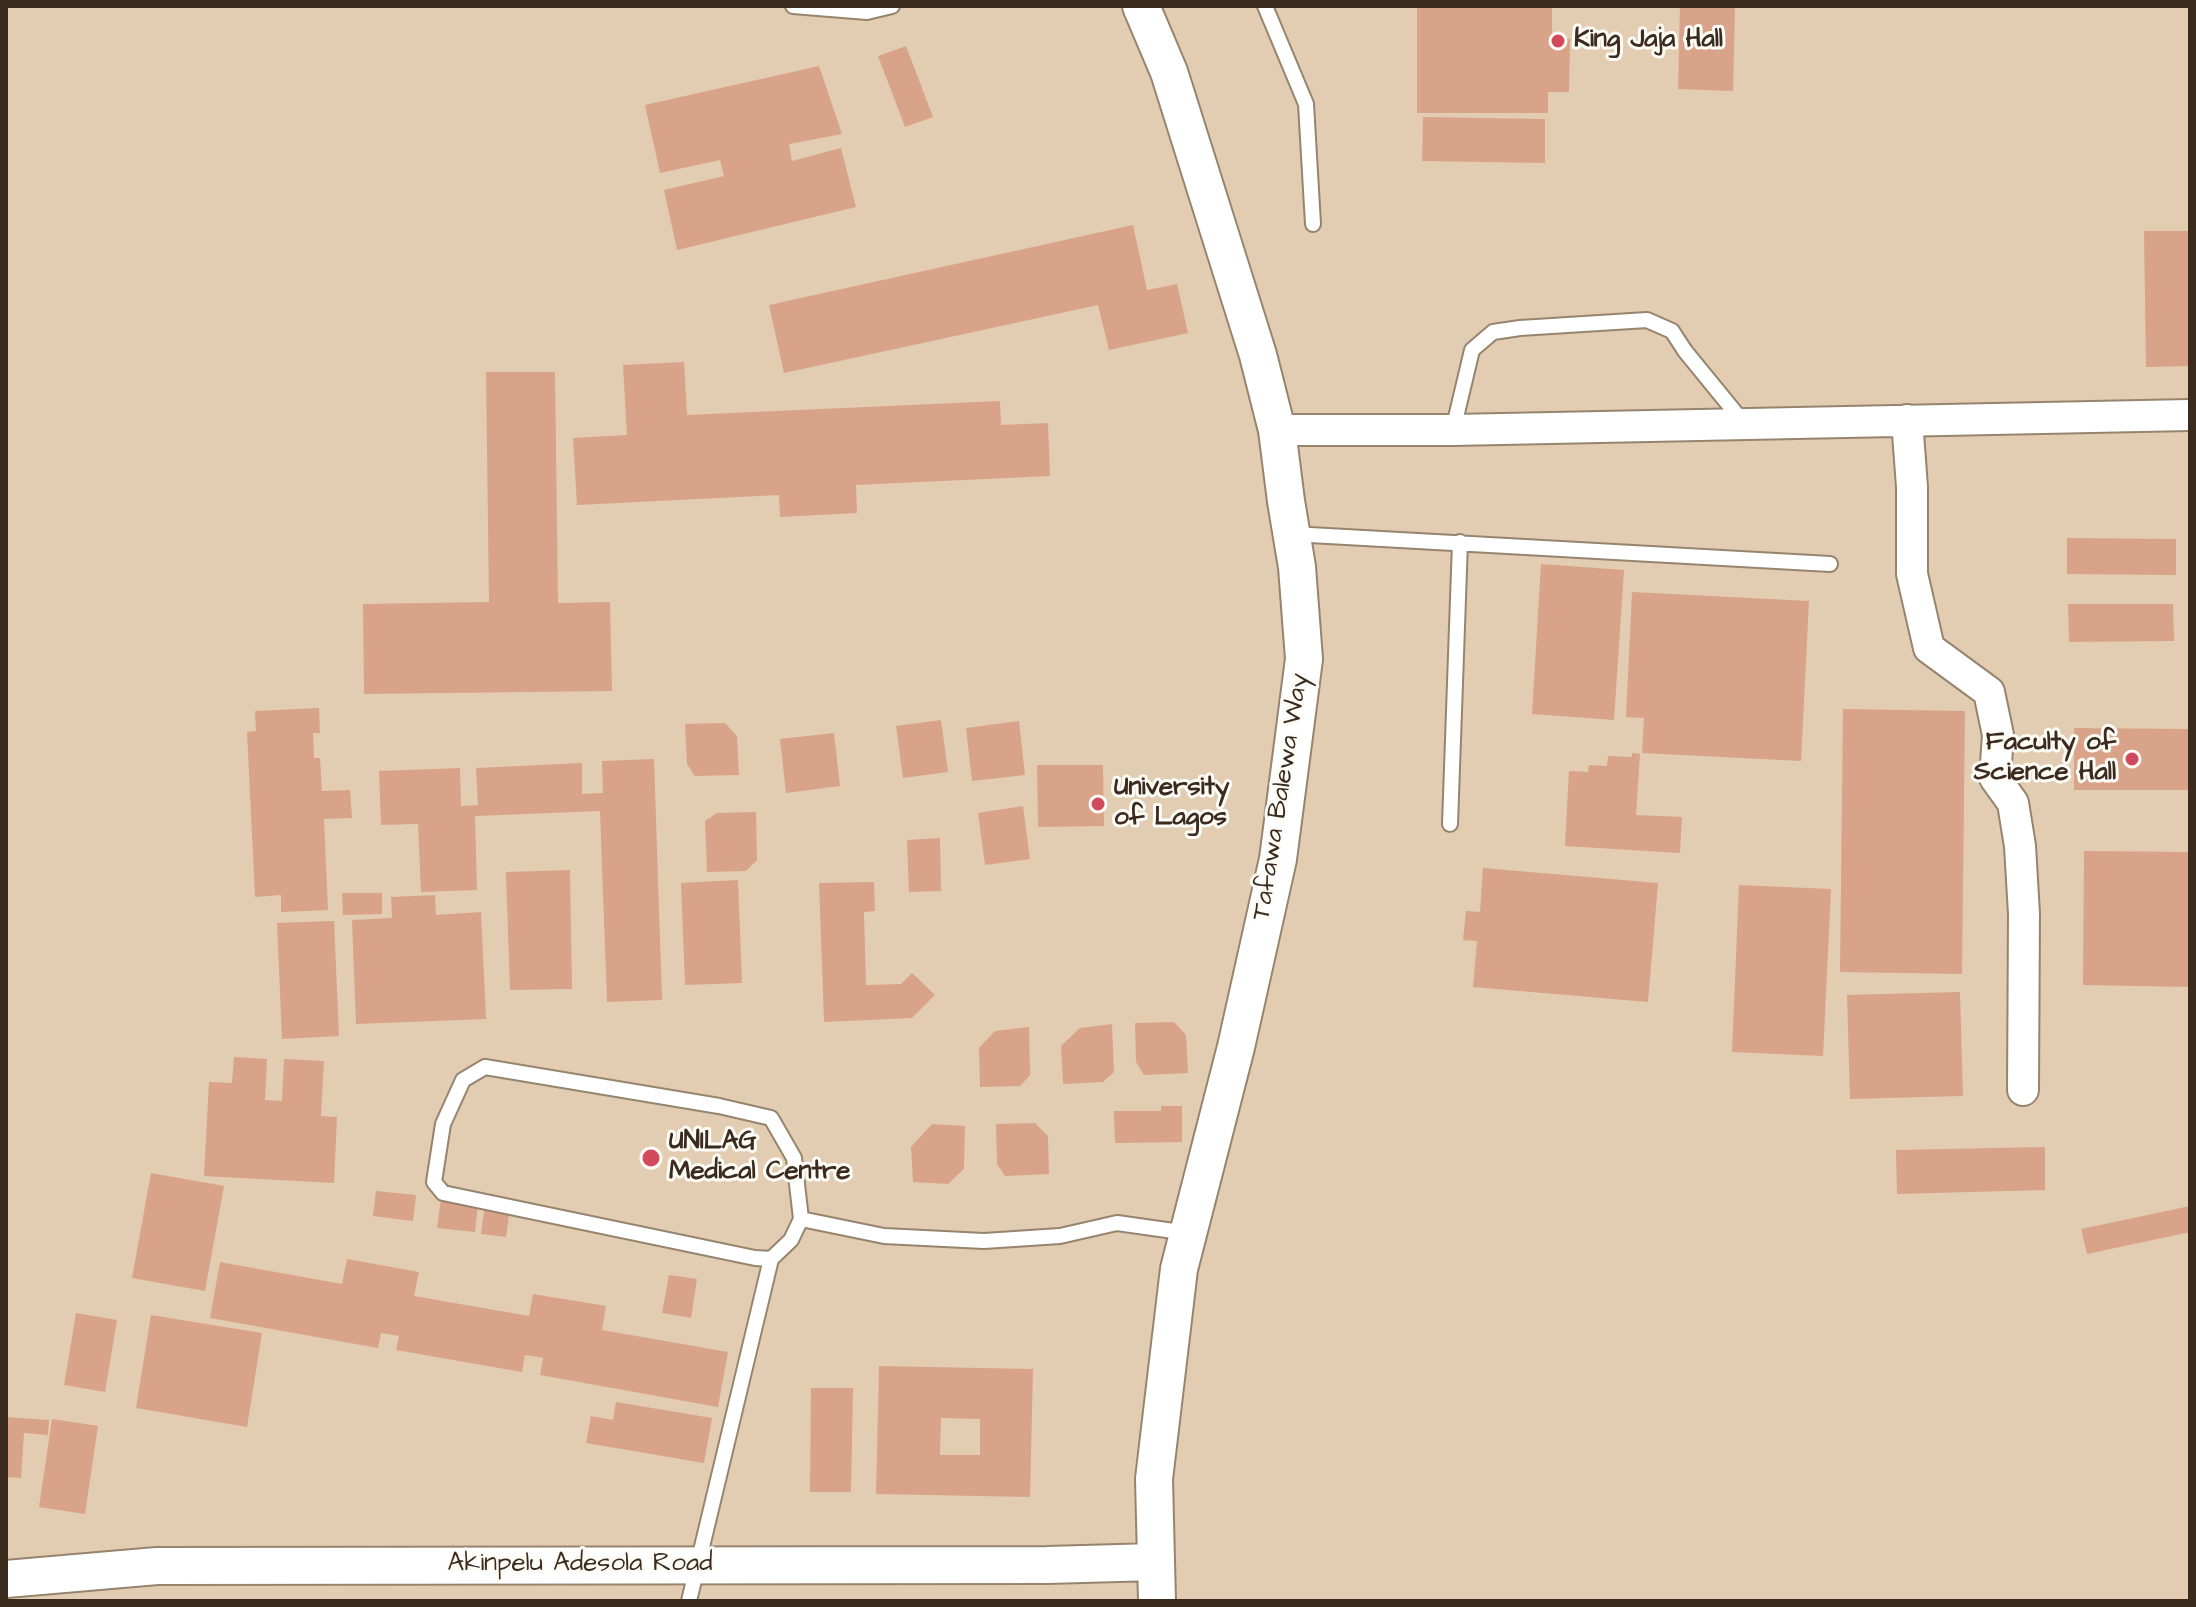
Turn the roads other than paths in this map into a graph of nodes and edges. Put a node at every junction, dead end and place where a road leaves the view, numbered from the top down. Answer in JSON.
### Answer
{"nodes":[{"id":1,"x":793,"y":6,"type":"edge"},
{"id":2,"x":892,"y":6,"type":"edge"},
{"id":3,"x":1141,"y":6,"type":"edge"},
{"id":4,"x":1265,"y":6,"type":"edge"},
{"id":5,"x":1313,"y":224,"type":"dead end"},
{"id":6,"x":2190,"y":415,"type":"edge"},
{"id":7,"x":1907,"y":420,"type":"junction"},
{"id":8,"x":1744,"y":423,"type":"junction"},
{"id":9,"x":1277,"y":430,"type":"junction"},
{"id":10,"x":1453,"y":430,"type":"junction"},
{"id":11,"x":1291,"y":534,"type":"junction"},
{"id":12,"x":1460,"y":542,"type":"junction"},
{"id":13,"x":1830,"y":564,"type":"dead end"},
{"id":14,"x":1450,"y":824,"type":"dead end"},
{"id":15,"x":2023,"y":1090,"type":"dead end"},
{"id":16,"x":801,"y":1219,"type":"junction"},
{"id":17,"x":1188,"y":1233,"type":"junction"},
{"id":18,"x":771,"y":1259,"type":"junction"},
{"id":19,"x":1155,"y":1562,"type":"junction"},
{"id":20,"x":697,"y":1565,"type":"junction"},
{"id":21,"x":6,"y":1579,"type":"edge"},
{"id":22,"x":689,"y":1601,"type":"edge"},
{"id":23,"x":1157,"y":1601,"type":"edge"}],
"edges":[{"from":1,"to":2,"type":"lane"},
{"from":3,"to":9,"type":"street","name":"Tafawa Balewa Way"},
{"from":4,"to":5,"type":"lane"},
{"from":6,"to":7,"type":"street"},
{"from":7,"to":8,"type":"street"},
{"from":7,"to":15,"type":"street"},
{"from":8,"to":10,"type":"street"},
{"from":8,"to":10,"type":"lane"},
{"from":9,"to":10,"type":"street"},
{"from":9,"to":11,"type":"street","name":"Tafawa Balewa Way"},
{"from":11,"to":12,"type":"lane"},
{"from":11,"to":17,"type":"street","name":"Tafawa Balewa Way"},
{"from":12,"to":13,"type":"lane"},
{"from":12,"to":14,"type":"lane"},
{"from":16,"to":17,"type":"lane"},
{"from":16,"to":18,"type":"lane"},
{"from":16,"to":18,"type":"lane"},
{"from":17,"to":19,"type":"street","name":"Tafawa Balewa Way"},
{"from":18,"to":20,"type":"lane"},
{"from":19,"to":20,"type":"street","name":"Akinpelu Adesola Road"},
{"from":19,"to":23,"type":"street","name":"Tafawa Balewa Way"},
{"from":20,"to":21,"type":"street","name":"Akinpelu Adesola Road"},
{"from":20,"to":22,"type":"lane"}]}
